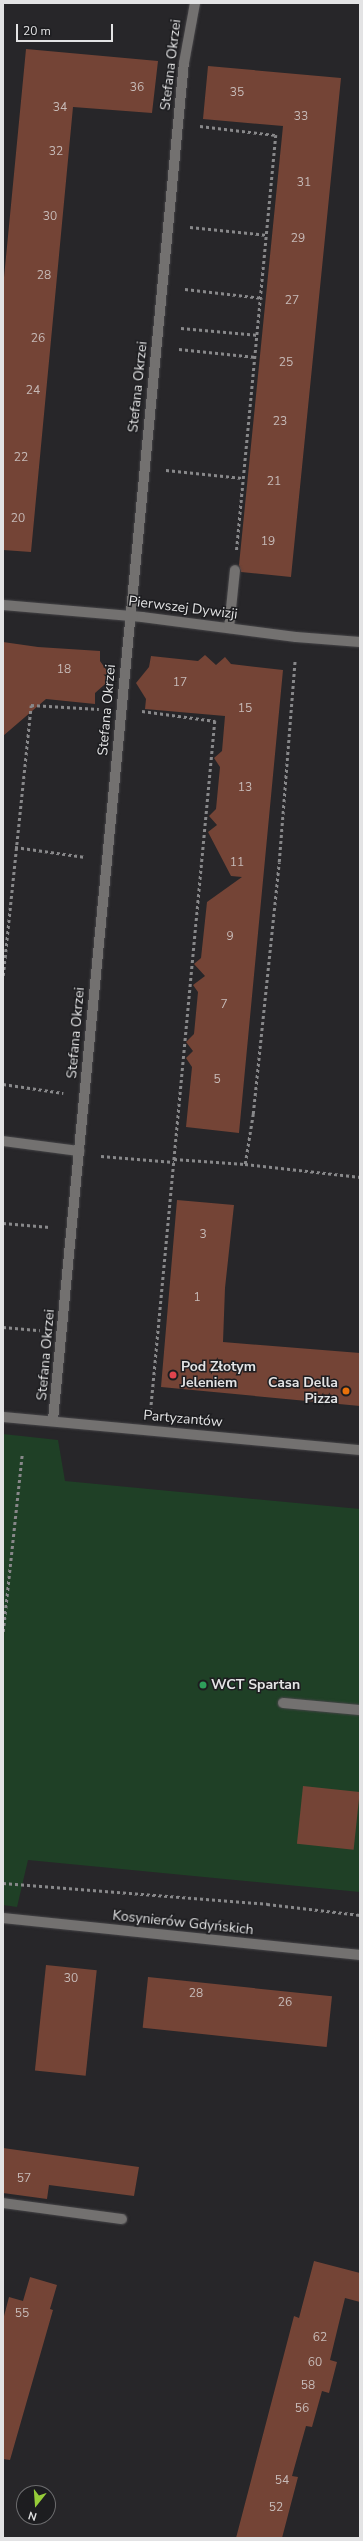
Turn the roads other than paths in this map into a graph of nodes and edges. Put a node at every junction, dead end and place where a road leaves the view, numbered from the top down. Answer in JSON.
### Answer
{"nodes":[{"id":1,"x":195,"y":3,"type":"edge"},
{"id":2,"x":235,"y":570,"type":"road end"},
{"id":3,"x":3,"y":605,"type":"edge"},
{"id":4,"x":130,"y":616,"type":"junction"},
{"id":5,"x":229,"y":628,"type":"junction"},
{"id":6,"x":360,"y":642,"type":"edge"},
{"id":7,"x":3,"y":1142,"type":"edge"},
{"id":8,"x":79,"y":1151,"type":"junction"},
{"id":9,"x":3,"y":1418,"type":"edge"},
{"id":10,"x":54,"y":1420,"type":"junction"},
{"id":11,"x":360,"y":1450,"type":"edge"},
{"id":12,"x":283,"y":1703,"type":"dead end"},
{"id":13,"x":360,"y":1710,"type":"edge"},
{"id":14,"x":3,"y":1918,"type":"edge"},
{"id":15,"x":360,"y":1955,"type":"edge"},
{"id":16,"x":3,"y":2203,"type":"edge"},
{"id":17,"x":122,"y":2219,"type":"dead end"}],
"edges":[{"from":1,"to":4,"type":"street","name":"Stefana Okrzei"},
{"from":2,"to":5,"type":"street"},
{"from":3,"to":4,"type":"street","name":"Pierwszej Dywizji"},
{"from":4,"to":5,"type":"street","name":"Pierwszej Dywizji"},
{"from":4,"to":8,"type":"street","name":"Stefana Okrzei"},
{"from":5,"to":6,"type":"street","name":"Pierwszej Dywizji"},
{"from":7,"to":8,"type":"street"},
{"from":8,"to":10,"type":"street","name":"Stefana Okrzei"},
{"from":9,"to":10,"type":"street","name":"Partyzantów"},
{"from":10,"to":11,"type":"street","name":"Partyzantów"},
{"from":12,"to":13,"type":"street"},
{"from":14,"to":15,"type":"street","name":"Kosynierów Gdyńskich"},
{"from":16,"to":17,"type":"street"}]}
